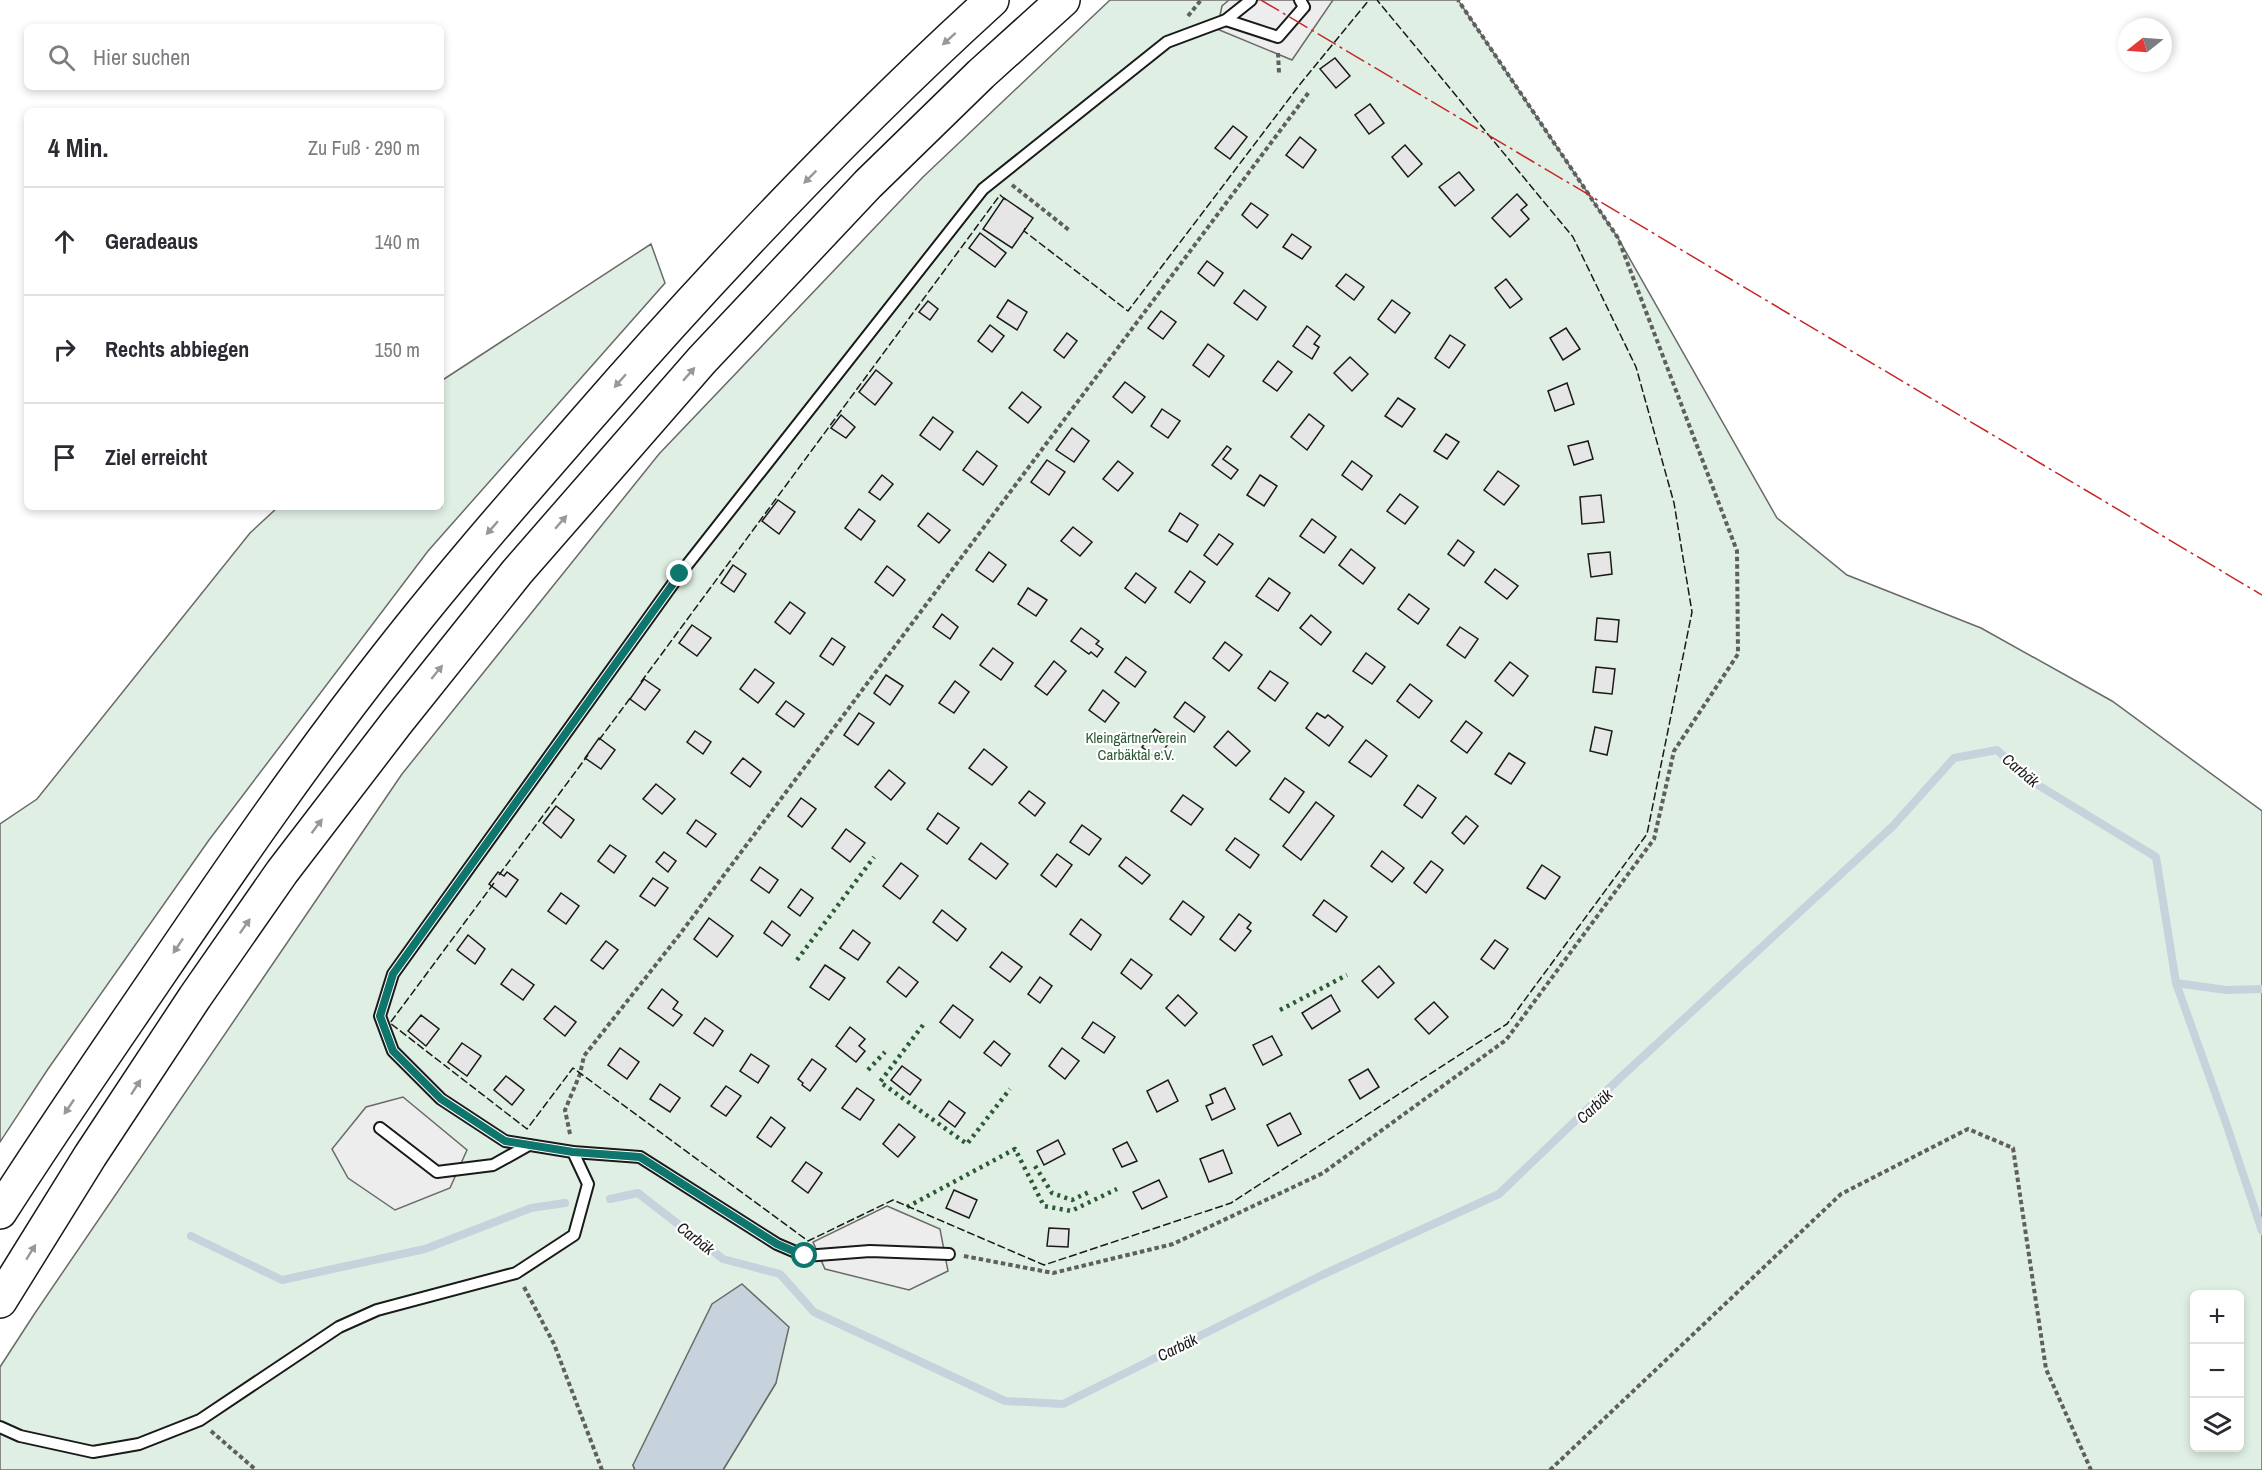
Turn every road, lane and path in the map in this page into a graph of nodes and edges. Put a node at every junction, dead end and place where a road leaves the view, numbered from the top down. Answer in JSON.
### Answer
{"nodes":[{"id":1,"x":992,"y":0,"type":"edge"},
{"id":2,"x":1063,"y":0,"type":"edge"},
{"id":3,"x":1251,"y":0,"type":"edge"},
{"id":4,"x":1300,"y":0,"type":"edge"},
{"id":5,"x":1458,"y":0,"type":"edge"},
{"id":6,"x":1226,"y":20,"type":"junction"},
{"id":7,"x":1309,"y":92,"type":"dead end"},
{"id":8,"x":1000,"y":175,"type":"junction"},
{"id":9,"x":1069,"y":230,"type":"dead end"},
{"id":10,"x":380,"y":1128,"type":"dead end"},
{"id":11,"x":530,"y":1145,"type":"junction"},
{"id":12,"x":573,"y":1152,"type":"junction"},
{"id":13,"x":0,"y":1212,"type":"edge"},
{"id":14,"x":949,"y":1254,"type":"joint"},
{"id":15,"x":516,"y":1273,"type":"junction"},
{"id":16,"x":0,"y":1301,"type":"edge"},
{"id":17,"x":200,"y":1420,"type":"junction"},
{"id":18,"x":0,"y":1427,"type":"edge"},
{"id":19,"x":256,"y":1470,"type":"edge"},
{"id":20,"x":602,"y":1470,"type":"edge"},
{"id":21,"x":1550,"y":1470,"type":"edge"},
{"id":22,"x":2091,"y":1470,"type":"edge"}],
"edges":[{"from":1,"to":13,"type":"highway","one_way":true},
{"from":16,"to":2,"type":"highway","one_way":true},
{"from":3,"to":6,"type":"lane"},
{"from":4,"to":6,"type":"lane"},
{"from":5,"to":14,"type":"path"},
{"from":6,"to":8,"type":"lane"},
{"from":7,"to":12,"type":"path"},
{"from":8,"to":9,"type":"path"},
{"from":8,"to":11,"type":"lane"},
{"from":10,"to":11,"type":"lane"},
{"from":11,"to":12,"type":"lane"},
{"from":12,"to":14,"type":"lane"},
{"from":12,"to":15,"type":"lane"},
{"from":15,"to":17,"type":"lane"},
{"from":15,"to":20,"type":"path"},
{"from":17,"to":18,"type":"lane"},
{"from":17,"to":19,"type":"path"},
{"from":21,"to":22,"type":"path"}]}
